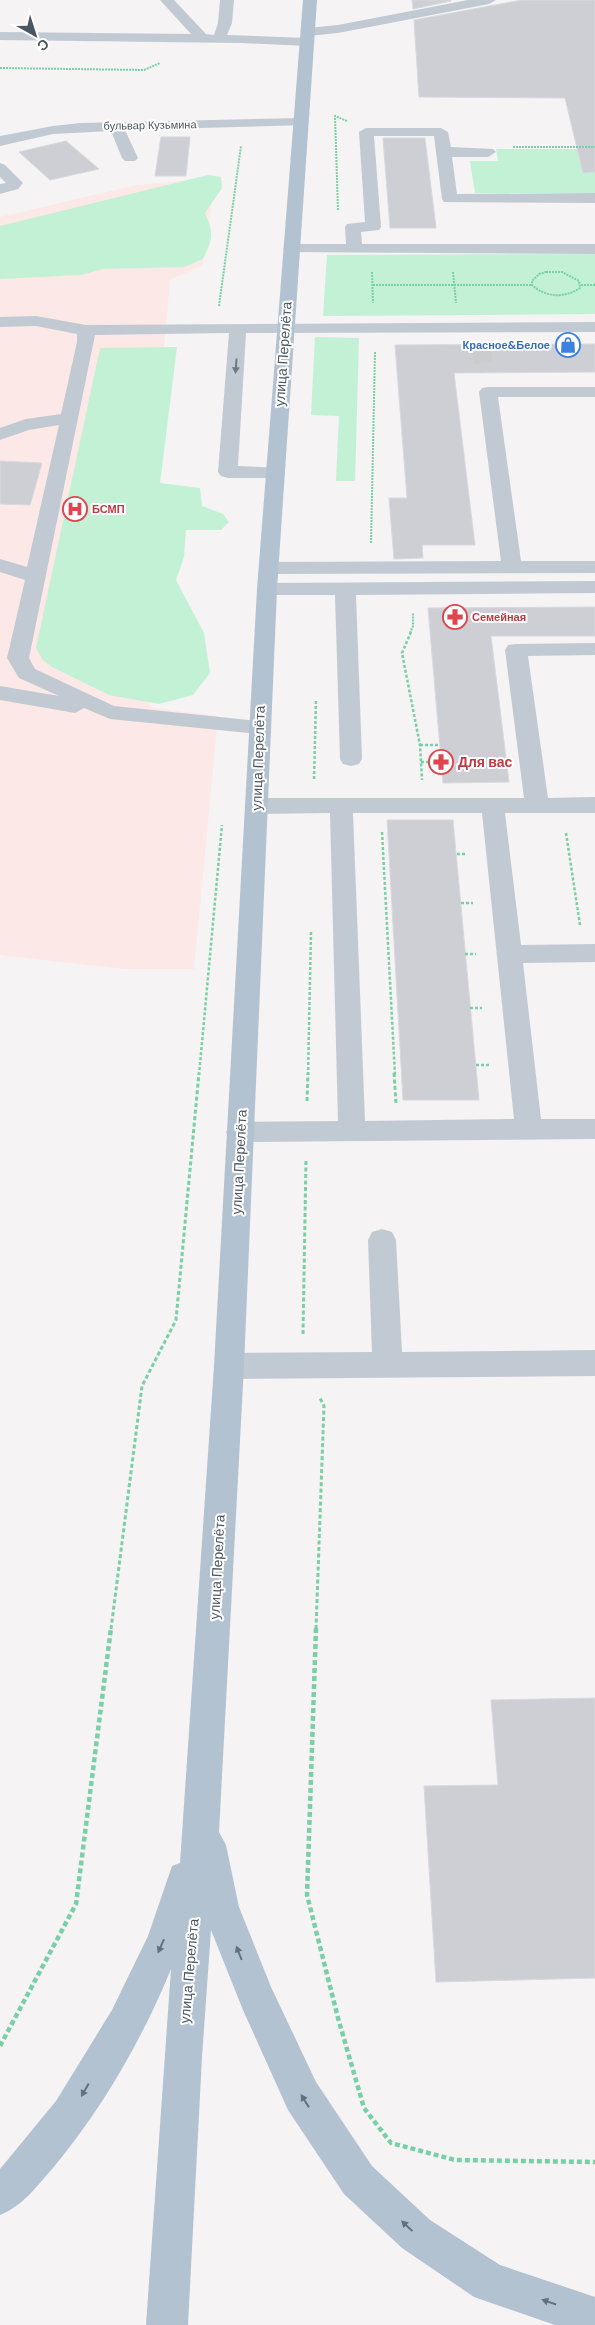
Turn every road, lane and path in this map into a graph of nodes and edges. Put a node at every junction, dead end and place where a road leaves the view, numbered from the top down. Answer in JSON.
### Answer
{"nodes":[{"id":1,"x":167,"y":0,"type":"edge"},
{"id":2,"x":227,"y":0,"type":"edge"},
{"id":3,"x":310,"y":0,"type":"edge"},
{"id":4,"x":489,"y":0,"type":"edge"},
{"id":5,"x":0,"y":36,"type":"edge"},
{"id":6,"x":307,"y":37,"type":"junction"},
{"id":7,"x":202,"y":38,"type":"junction"},
{"id":8,"x":219,"y":38,"type":"junction"},
{"id":9,"x":161,"y":62,"type":"dead end"},
{"id":10,"x":0,"y":68,"type":"edge"},
{"id":11,"x":335,"y":116,"type":"dead end"},
{"id":12,"x":301,"y":122,"type":"junction"},
{"id":13,"x":116,"y":126,"type":"junction"},
{"id":14,"x":0,"y":141,"type":"edge"},
{"id":15,"x":242,"y":143,"type":"dead end"},
{"id":16,"x":595,"y":146,"type":"edge"},
{"id":17,"x":510,"y":147,"type":"dead end"},
{"id":18,"x":444,"y":152,"type":"junction"},
{"id":19,"x":488,"y":152,"type":"dead end"},
{"id":20,"x":130,"y":158,"type":"dead end"},
{"id":21,"x":0,"y":168,"type":"edge"},
{"id":22,"x":0,"y":189,"type":"edge"},
{"id":23,"x":595,"y":198,"type":"edge"},
{"id":24,"x":338,"y":211,"type":"dead end"},
{"id":25,"x":291,"y":249,"type":"junction"},
{"id":26,"x":354,"y":249,"type":"junction"},
{"id":27,"x":371,"y":249,"type":"junction"},
{"id":28,"x":450,"y":249,"type":"junction"},
{"id":29,"x":595,"y":249,"type":"edge"},
{"id":30,"x":373,"y":285,"type":"junction"},
{"id":31,"x":454,"y":285,"type":"junction"},
{"id":32,"x":532,"y":285,"type":"junction"},
{"id":33,"x":581,"y":285,"type":"junction"},
{"id":34,"x":595,"y":285,"type":"edge"},
{"id":35,"x":0,"y":322,"type":"edge"},
{"id":36,"x":285,"y":327,"type":"junction"},
{"id":37,"x":375,"y":327,"type":"junction"},
{"id":38,"x":459,"y":327,"type":"junction"},
{"id":39,"x":595,"y":327,"type":"edge"},
{"id":40,"x":238,"y":328,"type":"junction"},
{"id":41,"x":216,"y":329,"type":"junction"},
{"id":42,"x":86,"y":330,"type":"junction"},
{"id":43,"x":485,"y":372,"type":"tunnel mouth"},
{"id":44,"x":488,"y":392,"type":"junction"},
{"id":45,"x":595,"y":392,"type":"edge"},
{"id":46,"x":70,"y":418,"type":"junction"},
{"id":47,"x":0,"y":434,"type":"edge"},
{"id":48,"x":275,"y":472,"type":"junction"},
{"id":49,"x":0,"y":565,"type":"edge"},
{"id":50,"x":512,"y":567,"type":"junction"},
{"id":51,"x":595,"y":567,"type":"edge"},
{"id":52,"x":371,"y":568,"type":"junction"},
{"id":53,"x":36,"y":577,"type":"junction"},
{"id":54,"x":268,"y":578,"type":"junction"},
{"id":55,"x":595,"y":587,"type":"edge"},
{"id":56,"x":345,"y":588,"type":"junction"},
{"id":57,"x":413,"y":608,"type":"dead end"},
{"id":58,"x":595,"y":649,"type":"edge"},
{"id":59,"x":9,"y":663,"type":"edge"},
{"id":60,"x":0,"y":693,"type":"edge"},
{"id":61,"x":316,"y":697,"type":"dead end"},
{"id":62,"x":110,"y":712,"type":"junction"},
{"id":63,"x":259,"y":728,"type":"junction"},
{"id":64,"x":439,"y":745,"type":"dead end"},
{"id":65,"x":420,"y":746,"type":"junction"},
{"id":66,"x":351,"y":758,"type":"dead end"},
{"id":67,"x":421,"y":762,"type":"junction"},
{"id":68,"x":441,"y":762,"type":"dead end"},
{"id":69,"x":493,"y":805,"type":"junction"},
{"id":70,"x":537,"y":805,"type":"junction"},
{"id":71,"x":562,"y":805,"type":"junction"},
{"id":72,"x":595,"y":805,"type":"edge"},
{"id":73,"x":257,"y":806,"type":"junction"},
{"id":74,"x":314,"y":806,"type":"junction"},
{"id":75,"x":341,"y":806,"type":"junction"},
{"id":76,"x":424,"y":806,"type":"junction"},
{"id":77,"x":222,"y":824,"type":"dead end"},
{"id":78,"x":381,"y":827,"type":"dead end"},
{"id":79,"x":311,"y":925,"type":"dead end"},
{"id":80,"x":580,"y":929,"type":"dead end"},
{"id":81,"x":595,"y":953,"type":"edge"},
{"id":82,"x":510,"y":954,"type":"junction"},
{"id":83,"x":396,"y":1111,"type":"dead end"},
{"id":84,"x":595,"y":1129,"type":"edge"},
{"id":85,"x":530,"y":1130,"type":"junction"},
{"id":86,"x":306,"y":1131,"type":"junction"},
{"id":87,"x":352,"y":1131,"type":"junction"},
{"id":88,"x":240,"y":1132,"type":"junction"},
{"id":89,"x":382,"y":1240,"type":"dead end"},
{"id":90,"x":595,"y":1363,"type":"edge"},
{"id":91,"x":303,"y":1365,"type":"junction"},
{"id":92,"x":388,"y":1365,"type":"junction"},
{"id":93,"x":228,"y":1366,"type":"junction"},
{"id":94,"x":202,"y":1817,"type":"junction"},
{"id":95,"x":0,"y":2046,"type":"edge"},
{"id":96,"x":595,"y":2162,"type":"edge"},
{"id":97,"x":0,"y":2195,"type":"edge"},
{"id":98,"x":595,"y":2318,"type":"edge"},
{"id":99,"x":167,"y":2325,"type":"edge"}],
"edges":[{"from":1,"to":7,"type":"street"},
{"from":2,"to":8,"type":"street"},
{"from":3,"to":6,"type":"main road","name":"улица Перелёта"},
{"from":4,"to":6,"type":"street"},
{"from":5,"to":7,"type":"street"},
{"from":6,"to":8,"type":"street"},
{"from":6,"to":12,"type":"main road","name":"улица Перелёта"},
{"from":7,"to":8,"type":"street"},
{"from":9,"to":10,"type":"path"},
{"from":11,"to":24,"type":"path"},
{"from":12,"to":13,"type":"street","name":"бульвар Кузьмина"},
{"from":12,"to":25,"type":"main road","name":"улица Перелёта"},
{"from":13,"to":14,"type":"street","name":"бульвар Кузьмина"},
{"from":13,"to":20,"type":"street"},
{"from":15,"to":41,"type":"path"},
{"from":16,"to":17,"type":"path"},
{"from":18,"to":19,"type":"street"},
{"from":18,"to":23,"type":"street"},
{"from":18,"to":26,"type":"street"},
{"from":21,"to":22,"type":"street"},
{"from":25,"to":26,"type":"street"},
{"from":25,"to":36,"type":"main road","name":"улица Перелёта"},
{"from":26,"to":27,"type":"street"},
{"from":27,"to":28,"type":"street"},
{"from":27,"to":30,"type":"path"},
{"from":28,"to":29,"type":"street"},
{"from":28,"to":31,"type":"path"},
{"from":30,"to":31,"type":"path"},
{"from":30,"to":37,"type":"path"},
{"from":31,"to":32,"type":"path"},
{"from":31,"to":38,"type":"path"},
{"from":32,"to":33,"type":"path"},
{"from":32,"to":33,"type":"path"},
{"from":33,"to":34,"type":"path"},
{"from":35,"to":42,"type":"street"},
{"from":36,"to":37,"type":"street"},
{"from":36,"to":40,"type":"street"},
{"from":36,"to":48,"type":"main road","name":"улица Перелёта"},
{"from":37,"to":38,"type":"street"},
{"from":37,"to":52,"type":"path"},
{"from":38,"to":39,"type":"street"},
{"from":40,"to":41,"type":"street"},
{"from":40,"to":48,"type":"street","one_way":true},
{"from":41,"to":42,"type":"street"},
{"from":42,"to":46,"type":"street"},
{"from":43,"to":44,"type":"street"},
{"from":44,"to":45,"type":"street"},
{"from":44,"to":50,"type":"street"},
{"from":46,"to":47,"type":"street"},
{"from":46,"to":53,"type":"street"},
{"from":48,"to":54,"type":"main road","name":"улица Перелёта"},
{"from":49,"to":53,"type":"street"},
{"from":50,"to":51,"type":"street"},
{"from":50,"to":52,"type":"street"},
{"from":52,"to":54,"type":"street"},
{"from":53,"to":59,"type":"street"},
{"from":54,"to":56,"type":"street"},
{"from":54,"to":63,"type":"main road","name":"улица Перелёта"},
{"from":55,"to":56,"type":"street"},
{"from":56,"to":66,"type":"street"},
{"from":57,"to":65,"type":"path"},
{"from":58,"to":70,"type":"street"},
{"from":59,"to":62,"type":"street"},
{"from":60,"to":62,"type":"street"},
{"from":61,"to":74,"type":"path"},
{"from":62,"to":63,"type":"street"},
{"from":63,"to":73,"type":"main road","name":"улица Перелёта"},
{"from":64,"to":65,"type":"path"},
{"from":65,"to":67,"type":"path"},
{"from":67,"to":68,"type":"path"},
{"from":67,"to":76,"type":"path"},
{"from":69,"to":70,"type":"street"},
{"from":69,"to":76,"type":"street"},
{"from":69,"to":82,"type":"street"},
{"from":70,"to":71,"type":"street"},
{"from":71,"to":72,"type":"street"},
{"from":71,"to":80,"type":"path"},
{"from":73,"to":74,"type":"street"},
{"from":73,"to":88,"type":"main road","name":"улица Перелёта"},
{"from":74,"to":75,"type":"street"},
{"from":75,"to":76,"type":"street"},
{"from":75,"to":87,"type":"street"},
{"from":77,"to":95,"type":"path"},
{"from":78,"to":83,"type":"path"},
{"from":79,"to":86,"type":"path"},
{"from":81,"to":82,"type":"street"},
{"from":82,"to":85,"type":"street"},
{"from":84,"to":85,"type":"street"},
{"from":85,"to":87,"type":"street"},
{"from":86,"to":87,"type":"street"},
{"from":86,"to":88,"type":"street"},
{"from":86,"to":91,"type":"path"},
{"from":88,"to":93,"type":"main road","name":"улица Перелёта"},
{"from":89,"to":92,"type":"street"},
{"from":90,"to":92,"type":"street"},
{"from":91,"to":92,"type":"street"},
{"from":91,"to":93,"type":"street"},
{"from":91,"to":96,"type":"path"},
{"from":93,"to":94,"type":"main road","name":"улица Перелёта"},
{"from":94,"to":97,"type":"main road","one_way":true},
{"from":98,"to":94,"type":"main road","one_way":true},
{"from":94,"to":99,"type":"main road","name":"улица Перелёта"}]}
